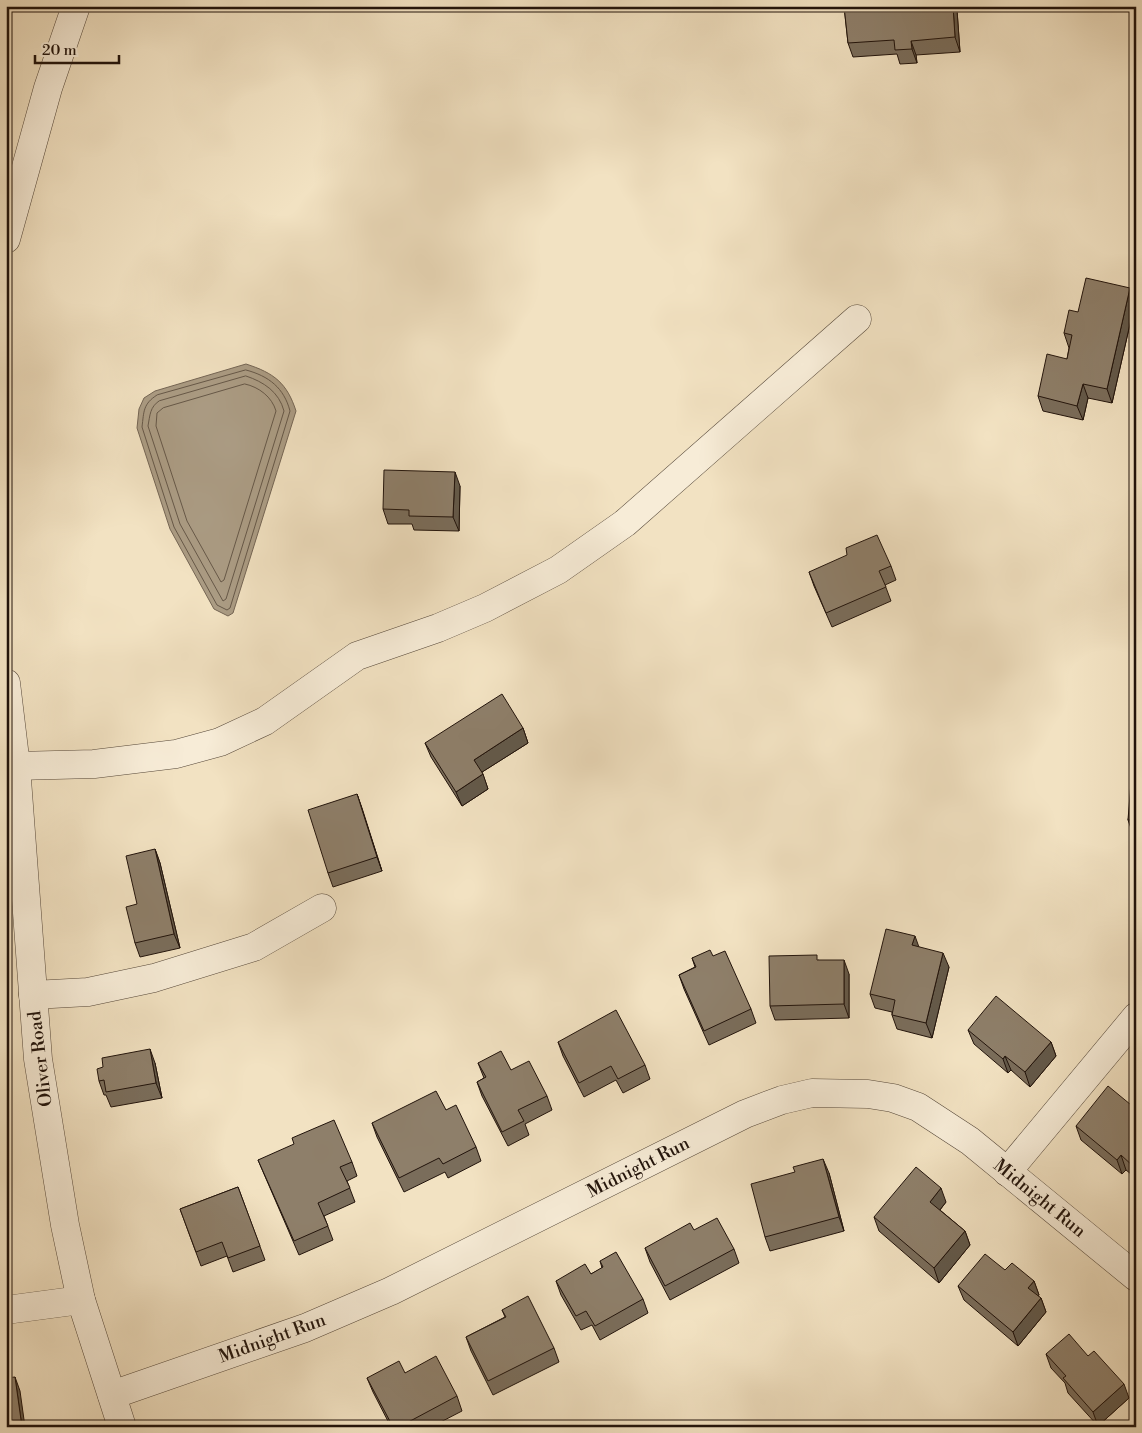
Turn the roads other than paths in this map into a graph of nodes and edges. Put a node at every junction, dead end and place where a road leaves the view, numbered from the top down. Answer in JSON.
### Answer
{"nodes":[{"id":1,"x":76,"y":6,"type":"edge"},
{"id":2,"x":6,"y":239,"type":"edge"},
{"id":3,"x":857,"y":318,"type":"dead end"},
{"id":4,"x":6,"y":684,"type":"edge"},
{"id":5,"x":16,"y":766,"type":"junction"},
{"id":6,"x":322,"y":908,"type":"dead end"},
{"id":7,"x":33,"y":995,"type":"junction"},
{"id":8,"x":1136,"y":1017,"type":"edge"},
{"id":9,"x":1007,"y":1172,"type":"junction"},
{"id":10,"x":1136,"y":1277,"type":"edge"},
{"id":11,"x":81,"y":1300,"type":"junction"},
{"id":12,"x":6,"y":1310,"type":"edge"},
{"id":13,"x":112,"y":1395,"type":"junction"},
{"id":14,"x":122,"y":1427,"type":"edge"}],
"edges":[{"from":1,"to":2,"type":"street"},
{"from":3,"to":5,"type":"street"},
{"from":4,"to":5,"type":"street","name":"Oliver Road"},
{"from":5,"to":7,"type":"street","name":"Oliver Road"},
{"from":6,"to":7,"type":"street"},
{"from":7,"to":11,"type":"street","name":"Oliver Road"},
{"from":8,"to":9,"type":"street"},
{"from":9,"to":10,"type":"street","name":"Midnight Run"},
{"from":9,"to":13,"type":"street","name":"Midnight Run"},
{"from":11,"to":12,"type":"street"},
{"from":11,"to":13,"type":"street","name":"Oliver Road"},
{"from":13,"to":14,"type":"street","name":"Oliver Road"}]}
